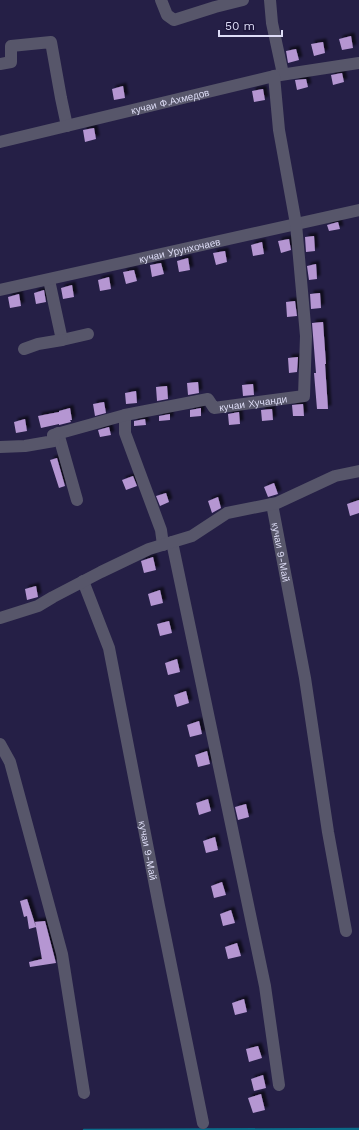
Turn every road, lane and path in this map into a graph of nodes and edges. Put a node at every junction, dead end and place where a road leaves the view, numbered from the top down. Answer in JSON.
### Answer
{"nodes":[{"id":1,"x":161,"y":0,"type":"edge"},
{"id":2,"x":243,"y":0,"type":"edge"},
{"id":3,"x":270,"y":0,"type":"edge"},
{"id":4,"x":359,"y":63,"type":"edge"},
{"id":5,"x":0,"y":64,"type":"edge"},
{"id":6,"x":279,"y":75,"type":"junction"},
{"id":7,"x":67,"y":126,"type":"junction"},
{"id":8,"x":0,"y":142,"type":"edge"},
{"id":9,"x":359,"y":210,"type":"edge"},
{"id":10,"x":296,"y":224,"type":"junction"},
{"id":11,"x":49,"y":280,"type":"junction"},
{"id":12,"x":0,"y":290,"type":"edge"},
{"id":13,"x":88,"y":334,"type":"dead end"},
{"id":14,"x":62,"y":340,"type":"junction"},
{"id":15,"x":24,"y":349,"type":"dead end"},
{"id":16,"x":124,"y":415,"type":"junction"},
{"id":17,"x":58,"y":433,"type":"junction"},
{"id":18,"x":0,"y":447,"type":"edge"},
{"id":19,"x":359,"y":473,"type":"edge"},
{"id":20,"x":78,"y":500,"type":"dead end"},
{"id":21,"x":272,"y":504,"type":"junction"},
{"id":22,"x":167,"y":544,"type":"junction"},
{"id":23,"x":83,"y":581,"type":"junction"},
{"id":24,"x":0,"y":618,"type":"edge"},
{"id":25,"x":0,"y":744,"type":"edge"},
{"id":26,"x":346,"y":931,"type":"dead end"},
{"id":27,"x":279,"y":1085,"type":"dead end"},
{"id":28,"x":84,"y":1094,"type":"dead end"},
{"id":29,"x":203,"y":1123,"type":"dead end"}],
"edges":[{"from":1,"to":2,"type":"street"},
{"from":3,"to":6,"type":"street"},
{"from":4,"to":6,"type":"street","name":"кучаи Ф.Ахмедов"},
{"from":5,"to":7,"type":"street"},
{"from":6,"to":7,"type":"street","name":"кучаи Ф.Ахмедов"},
{"from":6,"to":10,"type":"street"},
{"from":7,"to":8,"type":"street","name":"кучаи Ф.Ахмедов"},
{"from":9,"to":10,"type":"street","name":"кучаи Урунхочаев"},
{"from":10,"to":11,"type":"street","name":"кучаи Урунхочаев"},
{"from":10,"to":16,"type":"street","name":"кучаи Хучанди"},
{"from":11,"to":12,"type":"street","name":"кучаи Урунхочаев"},
{"from":11,"to":14,"type":"street"},
{"from":13,"to":14,"type":"street"},
{"from":14,"to":15,"type":"street"},
{"from":16,"to":17,"type":"street","name":"кучаи Хучанди"},
{"from":16,"to":22,"type":"street"},
{"from":17,"to":18,"type":"street","name":"кучаи Хучанди"},
{"from":17,"to":20,"type":"street"},
{"from":19,"to":21,"type":"street"},
{"from":21,"to":22,"type":"street"},
{"from":21,"to":26,"type":"street","name":"кучаи 9-Май"},
{"from":22,"to":23,"type":"street"},
{"from":22,"to":27,"type":"street"},
{"from":23,"to":24,"type":"street"},
{"from":23,"to":29,"type":"street","name":"кучаи 9-Май"},
{"from":25,"to":28,"type":"street"}]}
